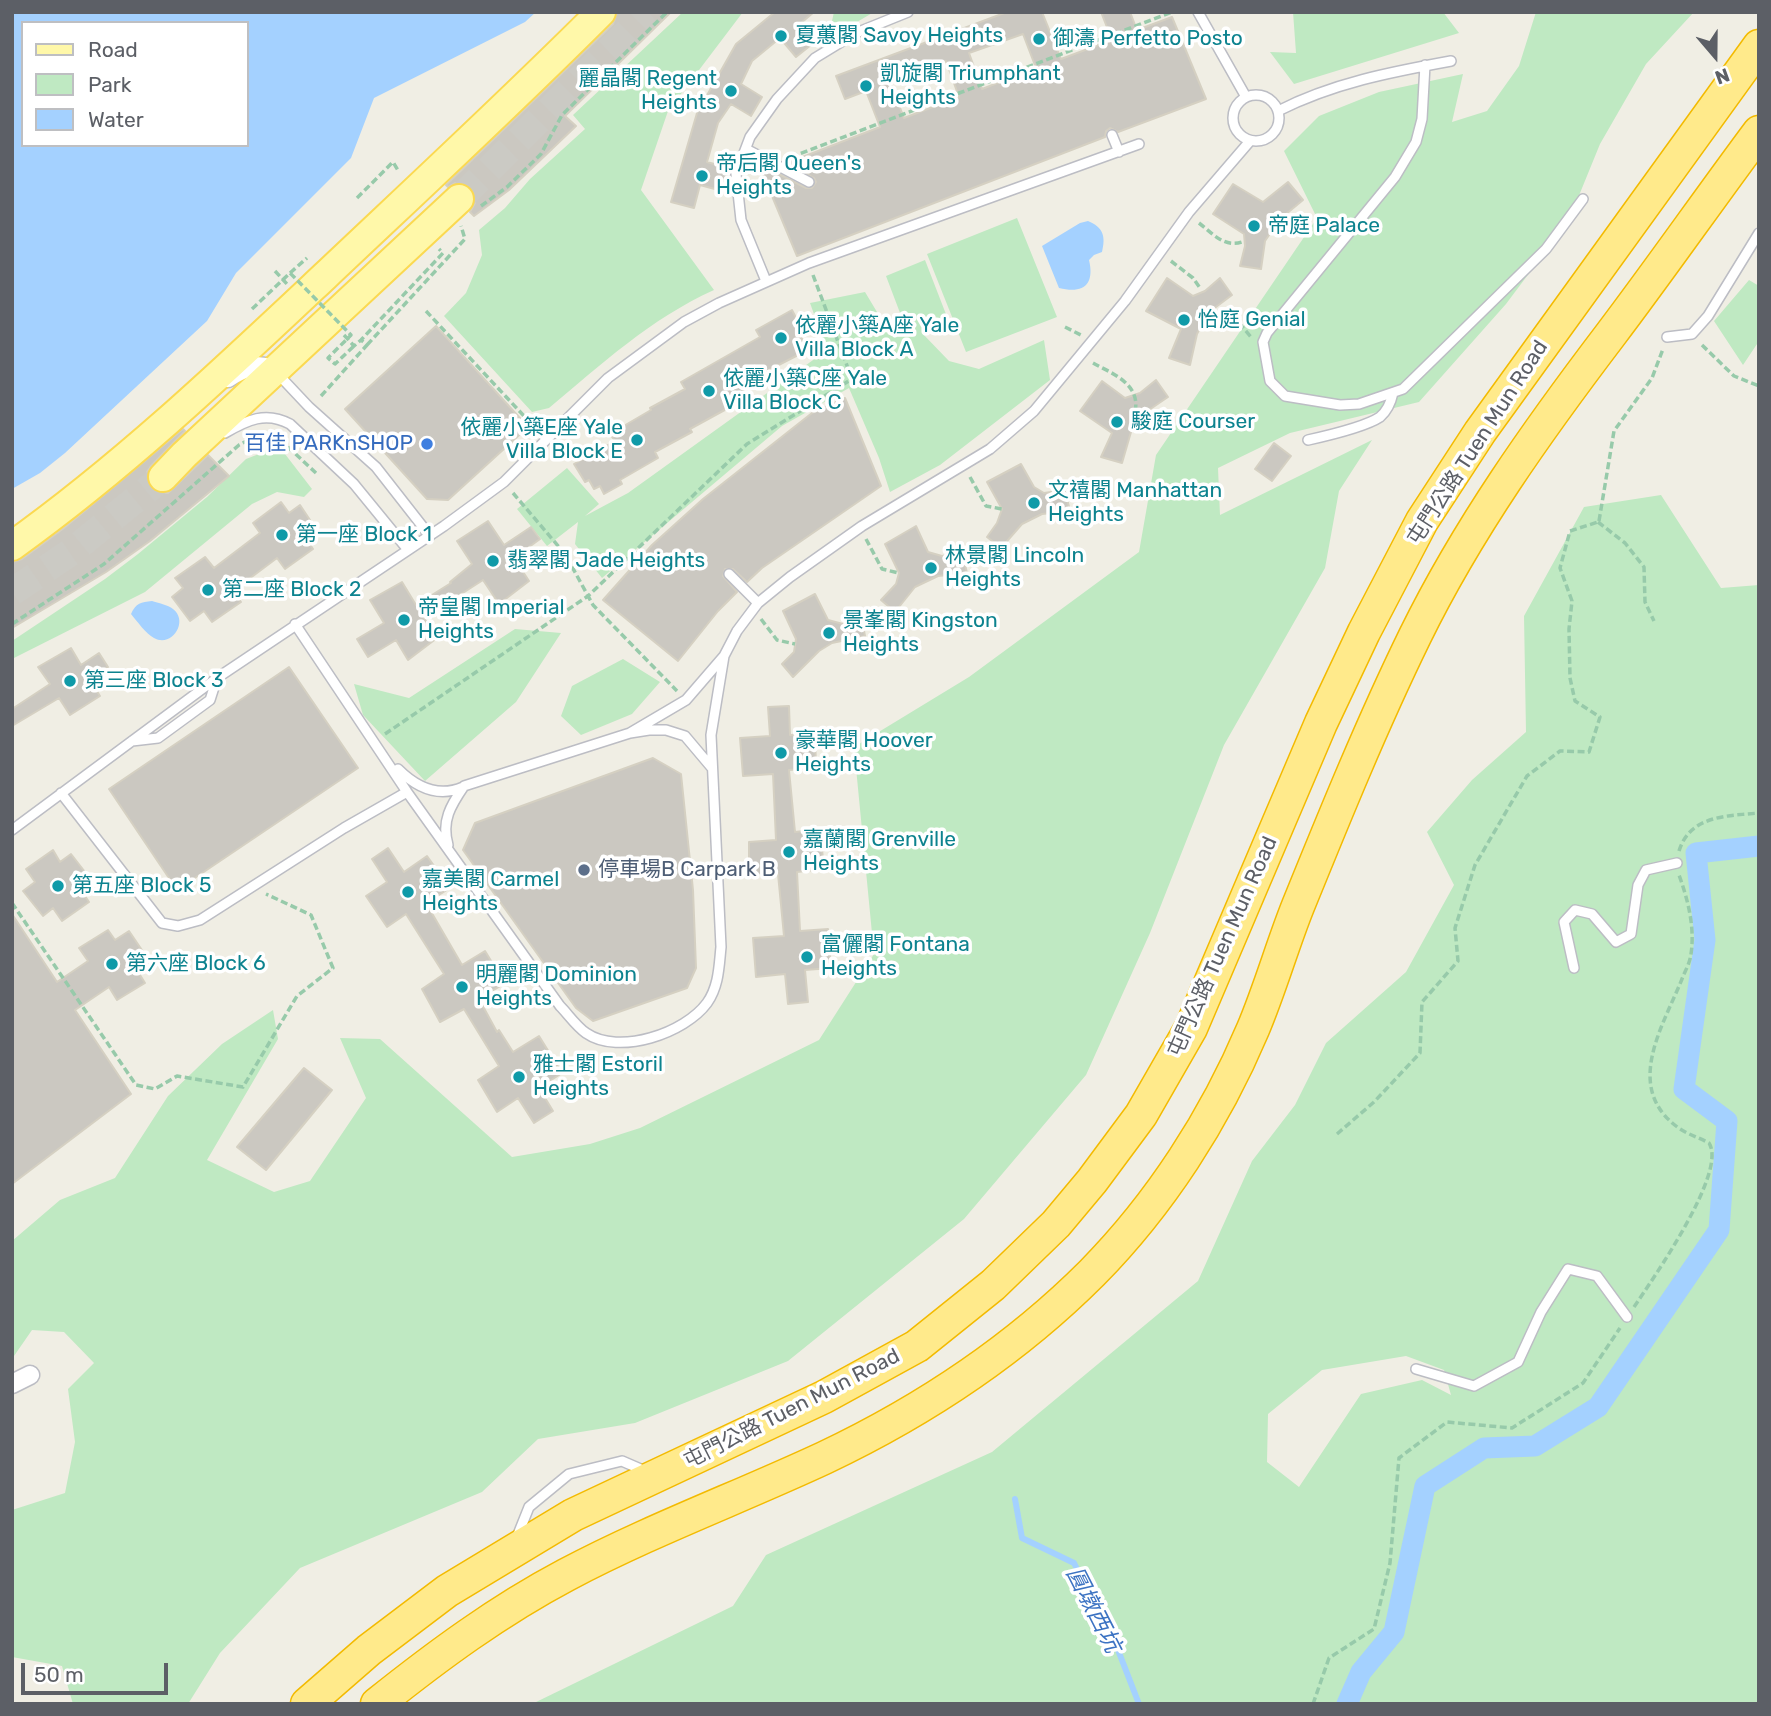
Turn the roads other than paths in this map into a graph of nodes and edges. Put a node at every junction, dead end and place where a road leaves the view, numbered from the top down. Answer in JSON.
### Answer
{"nodes":[{"id":1,"x":601,"y":12,"type":"edge"},
{"id":2,"x":908,"y":12,"type":"edge"},
{"id":3,"x":1198,"y":12,"type":"edge"},
{"id":4,"x":1759,"y":46,"type":"edge"},
{"id":5,"x":1451,"y":61,"type":"dead end"},
{"id":6,"x":1426,"y":65,"type":"junction"},
{"id":7,"x":1246,"y":97,"type":"junction"},
{"id":8,"x":1278,"y":111,"type":"junction"},
{"id":9,"x":1759,"y":132,"type":"edge"},
{"id":10,"x":1112,"y":135,"type":"dead end"},
{"id":11,"x":1250,"y":141,"type":"junction"},
{"id":12,"x":1139,"y":144,"type":"dead end"},
{"id":13,"x":746,"y":149,"type":"junction"},
{"id":14,"x":1119,"y":152,"type":"junction"},
{"id":15,"x":809,"y":182,"type":"dead end"},
{"id":16,"x":1583,"y":199,"type":"dead end"},
{"id":17,"x":465,"y":209,"type":"tunnel mouth"},
{"id":18,"x":1759,"y":233,"type":"edge"},
{"id":19,"x":766,"y":281,"type":"junction"},
{"id":20,"x":1667,"y":337,"type":"road end"},
{"id":21,"x":275,"y":371,"type":"junction"},
{"id":22,"x":1393,"y":393,"type":"junction"},
{"id":23,"x":160,"y":427,"type":"junction"},
{"id":24,"x":1308,"y":440,"type":"dead end"},
{"id":25,"x":184,"y":455,"type":"junction"},
{"id":26,"x":163,"y":477,"type":"tunnel mouth"},
{"id":27,"x":430,"y":536,"type":"junction"},
{"id":28,"x":12,"y":546,"type":"edge"},
{"id":29,"x":408,"y":550,"type":"junction"},
{"id":30,"x":729,"y":574,"type":"dead end"},
{"id":31,"x":758,"y":603,"type":"junction"},
{"id":32,"x":295,"y":624,"type":"junction"},
{"id":33,"x":724,"y":656,"type":"junction"},
{"id":34,"x":629,"y":733,"type":"junction"},
{"id":35,"x":382,"y":752,"type":"junction"},
{"id":36,"x":713,"y":769,"type":"junction"},
{"id":37,"x":464,"y":786,"type":"junction"},
{"id":38,"x":407,"y":792,"type":"junction"},
{"id":39,"x":61,"y":793,"type":"junction"},
{"id":40,"x":12,"y":830,"type":"edge"},
{"id":41,"x":1677,"y":863,"type":"dead end"},
{"id":42,"x":458,"y":865,"type":"junction"},
{"id":43,"x":1574,"y":968,"type":"dead end"},
{"id":44,"x":1627,"y":1317,"type":"dead end"},
{"id":45,"x":1416,"y":1369,"type":"dead end"},
{"id":46,"x":30,"y":1375,"type":"dead end"},
{"id":47,"x":12,"y":1384,"type":"edge"},
{"id":48,"x":307,"y":1704,"type":"edge"},
{"id":49,"x":377,"y":1704,"type":"edge"}],
"edges":[{"from":1,"to":23,"type":"main road"},
{"from":2,"to":13,"type":"lane"},
{"from":3,"to":7,"type":"lane"},
{"from":4,"to":48,"type":"highway","name":"屯門公路 Tuen Mun Road"},
{"from":5,"to":6,"type":"lane"},
{"from":6,"to":8,"type":"lane"},
{"from":6,"to":22,"type":"lane"},
{"from":7,"to":8,"type":"lane"},
{"from":7,"to":11,"type":"lane"},
{"from":8,"to":11,"type":"lane"},
{"from":9,"to":49,"type":"highway","name":"屯門公路 Tuen Mun Road"},
{"from":10,"to":14,"type":"lane"},
{"from":11,"to":31,"type":"lane"},
{"from":12,"to":14,"type":"lane"},
{"from":13,"to":15,"type":"lane"},
{"from":13,"to":19,"type":"lane"},
{"from":14,"to":19,"type":"lane"},
{"from":16,"to":22,"type":"lane"},
{"from":17,"to":21,"type":"main road"},
{"from":18,"to":20,"type":"lane"},
{"from":19,"to":27,"type":"lane"},
{"from":21,"to":23,"type":"street"},
{"from":21,"to":25,"type":"main road"},
{"from":21,"to":27,"type":"lane"},
{"from":22,"to":24,"type":"lane"},
{"from":23,"to":28,"type":"main road"},
{"from":25,"to":26,"type":"main road"},
{"from":25,"to":29,"type":"lane"},
{"from":27,"to":29,"type":"lane"},
{"from":29,"to":32,"type":"lane"},
{"from":30,"to":31,"type":"lane"},
{"from":31,"to":33,"type":"lane"},
{"from":32,"to":35,"type":"lane"},
{"from":32,"to":39,"type":"lane"},
{"from":33,"to":34,"type":"lane"},
{"from":33,"to":36,"type":"lane"},
{"from":34,"to":36,"type":"lane"},
{"from":34,"to":37,"type":"lane"},
{"from":35,"to":37,"type":"lane"},
{"from":35,"to":38,"type":"lane"},
{"from":36,"to":42,"type":"lane"},
{"from":37,"to":42,"type":"lane"},
{"from":38,"to":39,"type":"lane"},
{"from":38,"to":42,"type":"lane"},
{"from":39,"to":40,"type":"lane"},
{"from":41,"to":43,"type":"lane"},
{"from":44,"to":45,"type":"lane"},
{"from":46,"to":47,"type":"street"}]}
